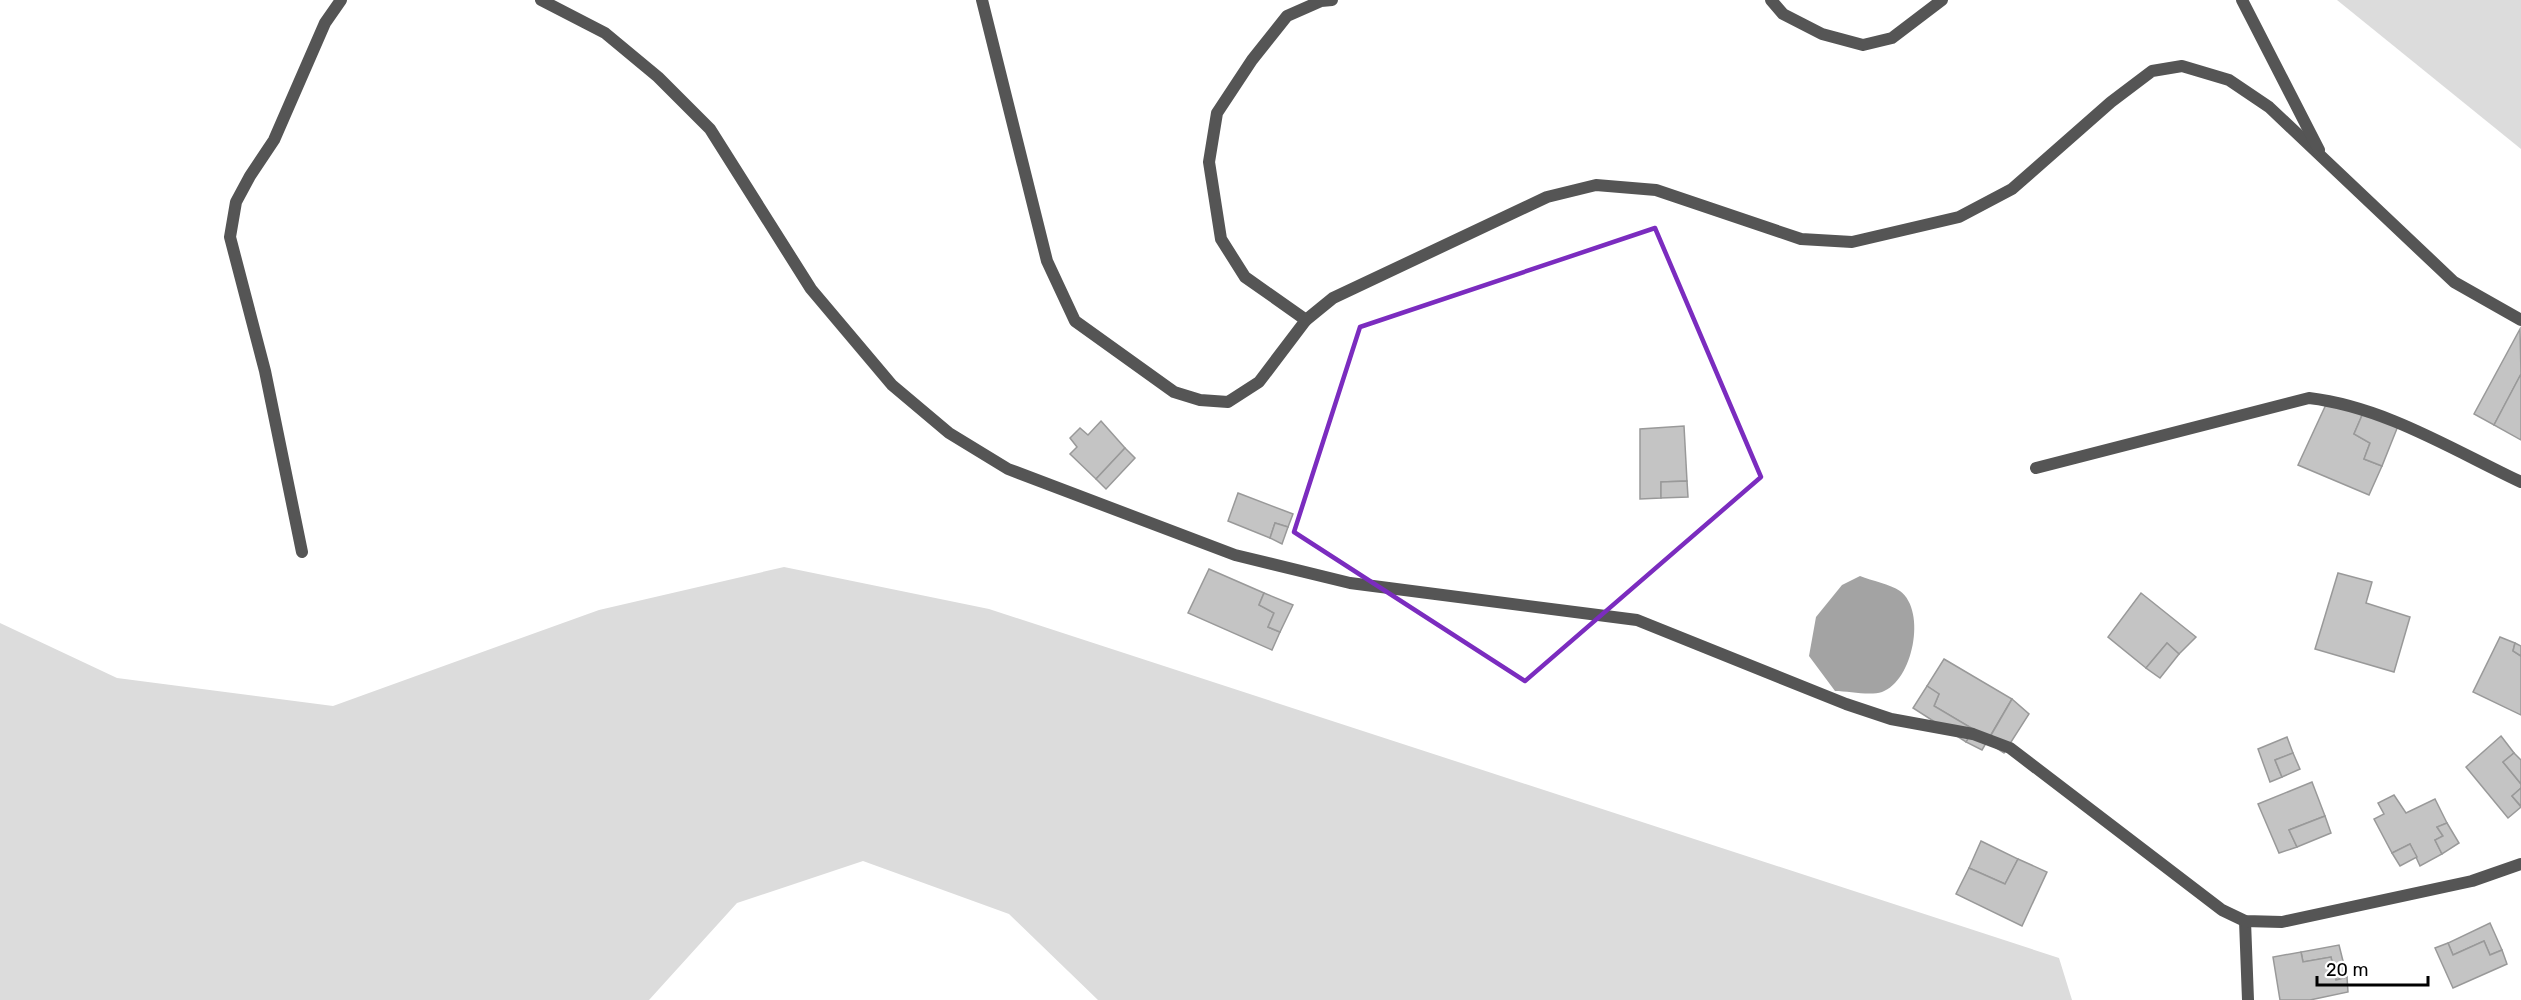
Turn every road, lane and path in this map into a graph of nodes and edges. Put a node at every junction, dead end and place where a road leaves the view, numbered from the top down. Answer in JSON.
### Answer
{"nodes":[{"id":1,"x":341,"y":0,"type":"edge"},
{"id":2,"x":541,"y":0,"type":"edge"},
{"id":3,"x":982,"y":0,"type":"edge"},
{"id":4,"x":1332,"y":0,"type":"edge"},
{"id":5,"x":1771,"y":0,"type":"edge"},
{"id":6,"x":1942,"y":0,"type":"edge"},
{"id":7,"x":2242,"y":0,"type":"edge"},
{"id":8,"x":2323,"y":159,"type":"junction"},
{"id":9,"x":1306,"y":320,"type":"junction"},
{"id":10,"x":2521,"y":320,"type":"edge"},
{"id":11,"x":2036,"y":468,"type":"dead end"},
{"id":12,"x":2521,"y":482,"type":"edge"},
{"id":13,"x":302,"y":552,"type":"dead end"},
{"id":14,"x":2521,"y":864,"type":"edge"},
{"id":15,"x":2245,"y":921,"type":"junction"},
{"id":16,"x":2248,"y":1000,"type":"edge"}],
"edges":[{"from":1,"to":13,"type":"street"},
{"from":2,"to":15,"type":"street"},
{"from":3,"to":9,"type":"street"},
{"from":4,"to":9,"type":"street"},
{"from":5,"to":6,"type":"street"},
{"from":7,"to":8,"type":"street"},
{"from":8,"to":9,"type":"street"},
{"from":8,"to":10,"type":"street"},
{"from":11,"to":12,"type":"street"},
{"from":14,"to":15,"type":"street"},
{"from":15,"to":16,"type":"street"}]}
